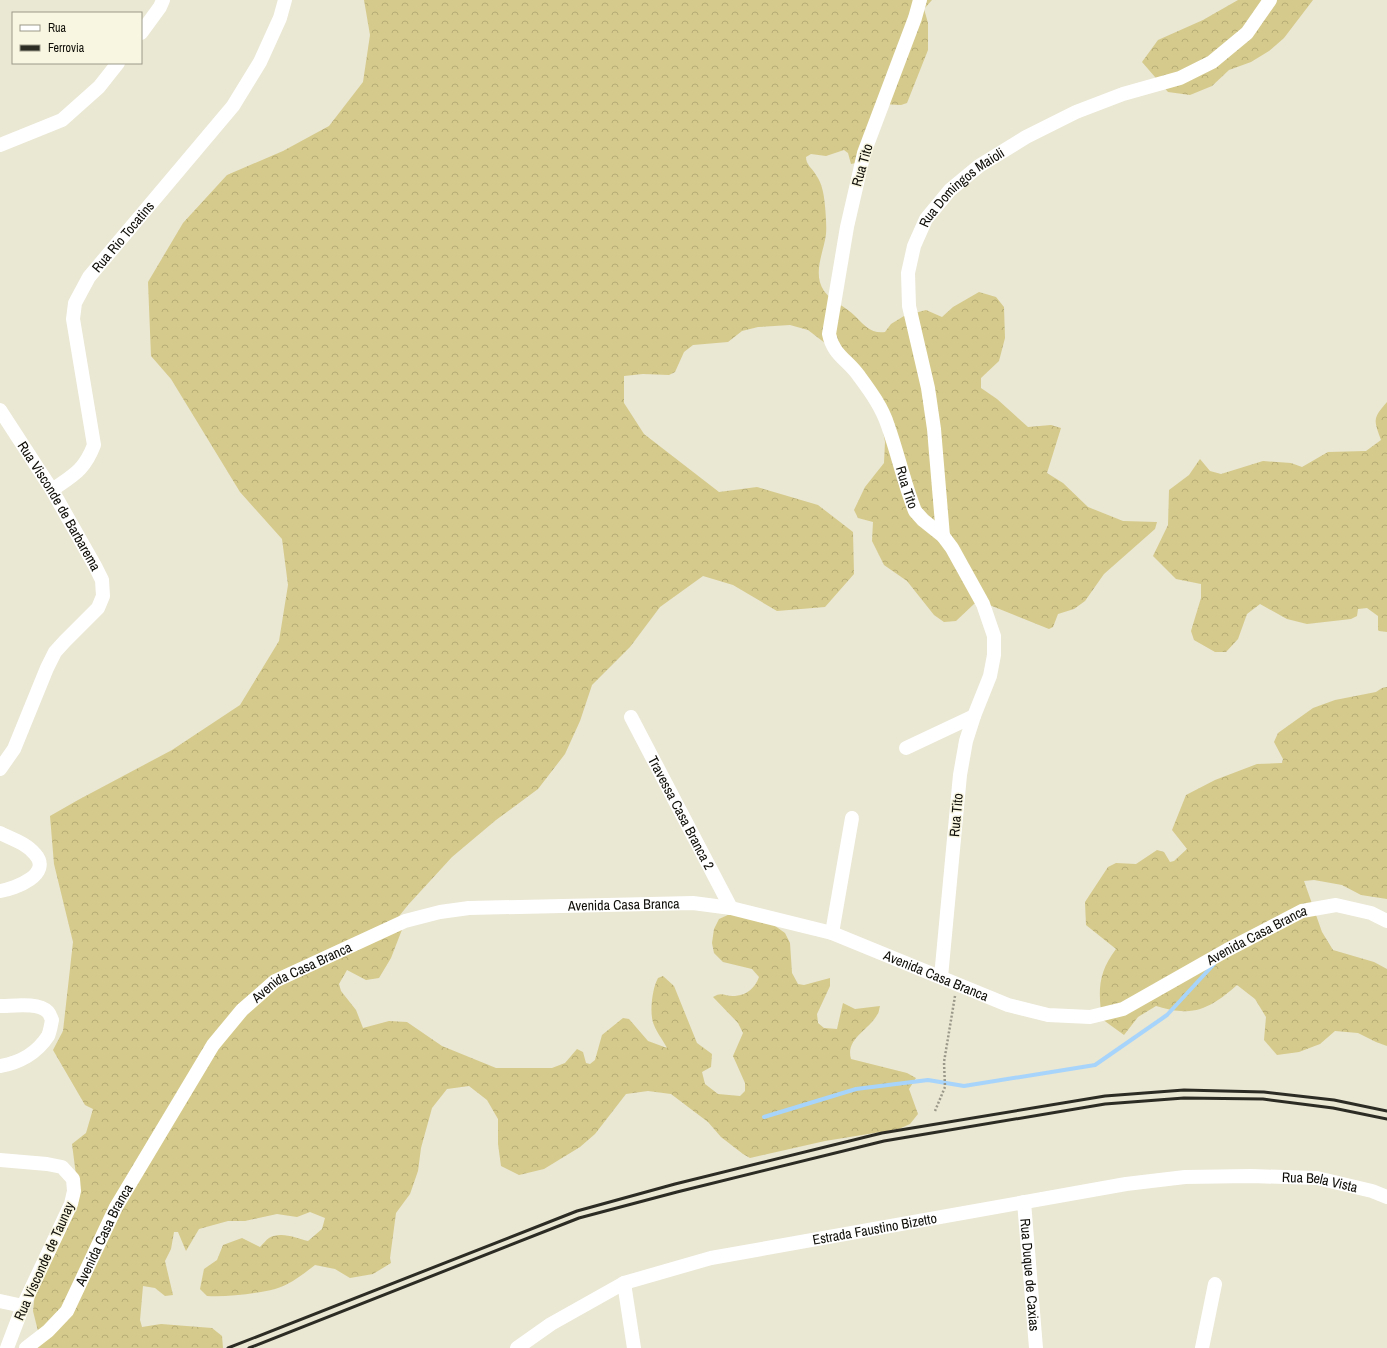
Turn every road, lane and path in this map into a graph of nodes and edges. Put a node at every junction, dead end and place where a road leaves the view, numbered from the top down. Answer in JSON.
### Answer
{"nodes":[{"id":1,"x":163,"y":0,"type":"edge"},
{"id":2,"x":285,"y":0,"type":"edge"},
{"id":3,"x":920,"y":0,"type":"edge"},
{"id":4,"x":1270,"y":0,"type":"edge"},
{"id":5,"x":142,"y":32,"type":"edge"},
{"id":6,"x":117,"y":64,"type":"edge"},
{"id":7,"x":0,"y":145,"type":"edge"},
{"id":8,"x":0,"y":410,"type":"edge"},
{"id":9,"x":52,"y":490,"type":"junction"},
{"id":10,"x":943,"y":536,"type":"junction"},
{"id":11,"x":974,"y":716,"type":"junction"},
{"id":12,"x":631,"y":717,"type":"dead end"},
{"id":13,"x":906,"y":748,"type":"dead end"},
{"id":14,"x":0,"y":769,"type":"edge"},
{"id":15,"x":852,"y":818,"type":"dead end"},
{"id":16,"x":0,"y":833,"type":"edge"},
{"id":17,"x":0,"y":891,"type":"edge"},
{"id":18,"x":731,"y":908,"type":"junction"},
{"id":19,"x":1387,"y":921,"type":"edge"},
{"id":20,"x":832,"y":933,"type":"junction"},
{"id":21,"x":941,"y":977,"type":"junction"},
{"id":22,"x":957,"y":984,"type":"junction"},
{"id":23,"x":0,"y":1006,"type":"edge"},
{"id":24,"x":0,"y":1066,"type":"edge"},
{"id":25,"x":935,"y":1111,"type":"dead end"},
{"id":26,"x":0,"y":1160,"type":"edge"},
{"id":27,"x":1251,"y":1176,"type":"joint"},
{"id":28,"x":1387,"y":1197,"type":"edge"},
{"id":29,"x":1024,"y":1202,"type":"junction"},
{"id":30,"x":624,"y":1283,"type":"junction"},
{"id":31,"x":1215,"y":1284,"type":"dead end"},
{"id":32,"x":0,"y":1301,"type":"edge"},
{"id":33,"x":23,"y":1306,"type":"junction"},
{"id":34,"x":6,"y":1348,"type":"edge"},
{"id":35,"x":26,"y":1348,"type":"edge"},
{"id":36,"x":517,"y":1348,"type":"edge"},
{"id":37,"x":634,"y":1348,"type":"edge"},
{"id":38,"x":1036,"y":1348,"type":"edge"},
{"id":39,"x":1202,"y":1348,"type":"edge"}],
"edges":[{"from":1,"to":5,"type":"street"},
{"from":2,"to":9,"type":"street","name":"Rua Rio Tocatins"},
{"from":3,"to":10,"type":"street","name":"Rua Tito"},
{"from":4,"to":10,"type":"street","name":"Rua Domingos Maioli"},
{"from":6,"to":7,"type":"street"},
{"from":8,"to":9,"type":"street","name":"Rua Visconde de Barbarema"},
{"from":9,"to":14,"type":"street","name":"Rua Visconde de Barbarema"},
{"from":10,"to":11,"type":"street","name":"Rua Tito"},
{"from":11,"to":13,"type":"street"},
{"from":11,"to":21,"type":"street","name":"Rua Tito"},
{"from":12,"to":18,"type":"street","name":"Travessa Casa Branca 2"},
{"from":15,"to":20,"type":"street"},
{"from":16,"to":17,"type":"street"},
{"from":18,"to":20,"type":"street","name":"Avenida Casa Branca"},
{"from":18,"to":35,"type":"street","name":"Avenida Casa Branca"},
{"from":19,"to":22,"type":"street","name":"Avenida Casa Branca"},
{"from":20,"to":21,"type":"street","name":"Avenida Casa Branca"},
{"from":21,"to":22,"type":"street","name":"Avenida Casa Branca"},
{"from":22,"to":25,"type":"path"},
{"from":23,"to":24,"type":"street"},
{"from":26,"to":33,"type":"street","name":"Rua Visconde de Taunay"},
{"from":27,"to":28,"type":"street","name":"Rua Bela Vista"},
{"from":27,"to":29,"type":"street","name":"Estrada Faustino Bizetto"},
{"from":29,"to":30,"type":"street","name":"Estrada Faustino Bizetto"},
{"from":29,"to":38,"type":"street","name":"Rua Duque de Caxias"},
{"from":30,"to":36,"type":"street","name":"Estrada Faustino Bizetto"},
{"from":30,"to":37,"type":"street"},
{"from":31,"to":39,"type":"street"},
{"from":32,"to":33,"type":"street"},
{"from":33,"to":34,"type":"street","name":"Rua Visconde de Taunay"}]}
